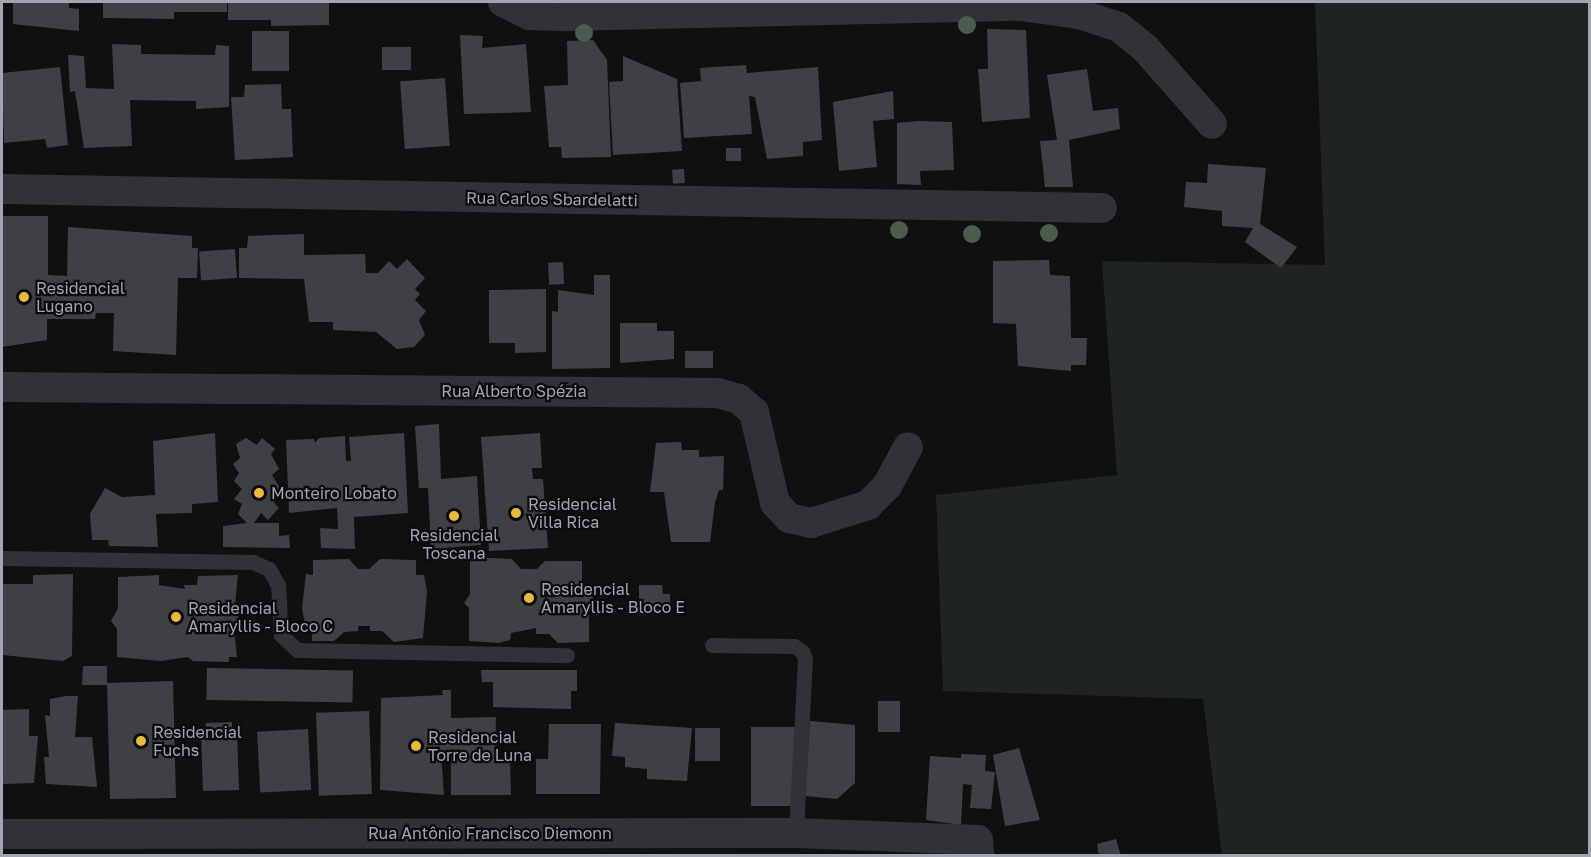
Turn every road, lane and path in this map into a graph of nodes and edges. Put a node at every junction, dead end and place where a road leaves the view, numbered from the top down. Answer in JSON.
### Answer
{"nodes":[{"id":1,"x":503,"y":2,"type":"edge"},
{"id":2,"x":1212,"y":124,"type":"dead end"},
{"id":3,"x":2,"y":189,"type":"edge"},
{"id":4,"x":1102,"y":208,"type":"dead end"},
{"id":5,"x":2,"y":387,"type":"edge"},
{"id":6,"x":908,"y":447,"type":"dead end"},
{"id":7,"x":2,"y":558,"type":"edge"},
{"id":8,"x":712,"y":645,"type":"dead end"},
{"id":9,"x":567,"y":655,"type":"dead end"},
{"id":10,"x":2,"y":834,"type":"edge"},
{"id":11,"x":496,"y":844,"type":"edge"},
{"id":12,"x":796,"y":844,"type":"edge"},
{"id":13,"x":979,"y":848,"type":"edge"}],
"edges":[{"from":1,"to":2,"type":"street"},
{"from":3,"to":4,"type":"street","name":"Rua Carlos Sbardelatti"},
{"from":5,"to":6,"type":"street","name":"Rua Alberto Spézia"},
{"from":7,"to":9,"type":"lane"},
{"from":8,"to":12,"type":"lane"},
{"from":10,"to":11,"type":"street","name":"Rua Antônio Francisco Diemonn"},
{"from":11,"to":12,"type":"street","name":"Rua Antônio Francisco Diemonn"},
{"from":12,"to":13,"type":"street","name":"Rua Antônio Francisco Diemonn"}]}
